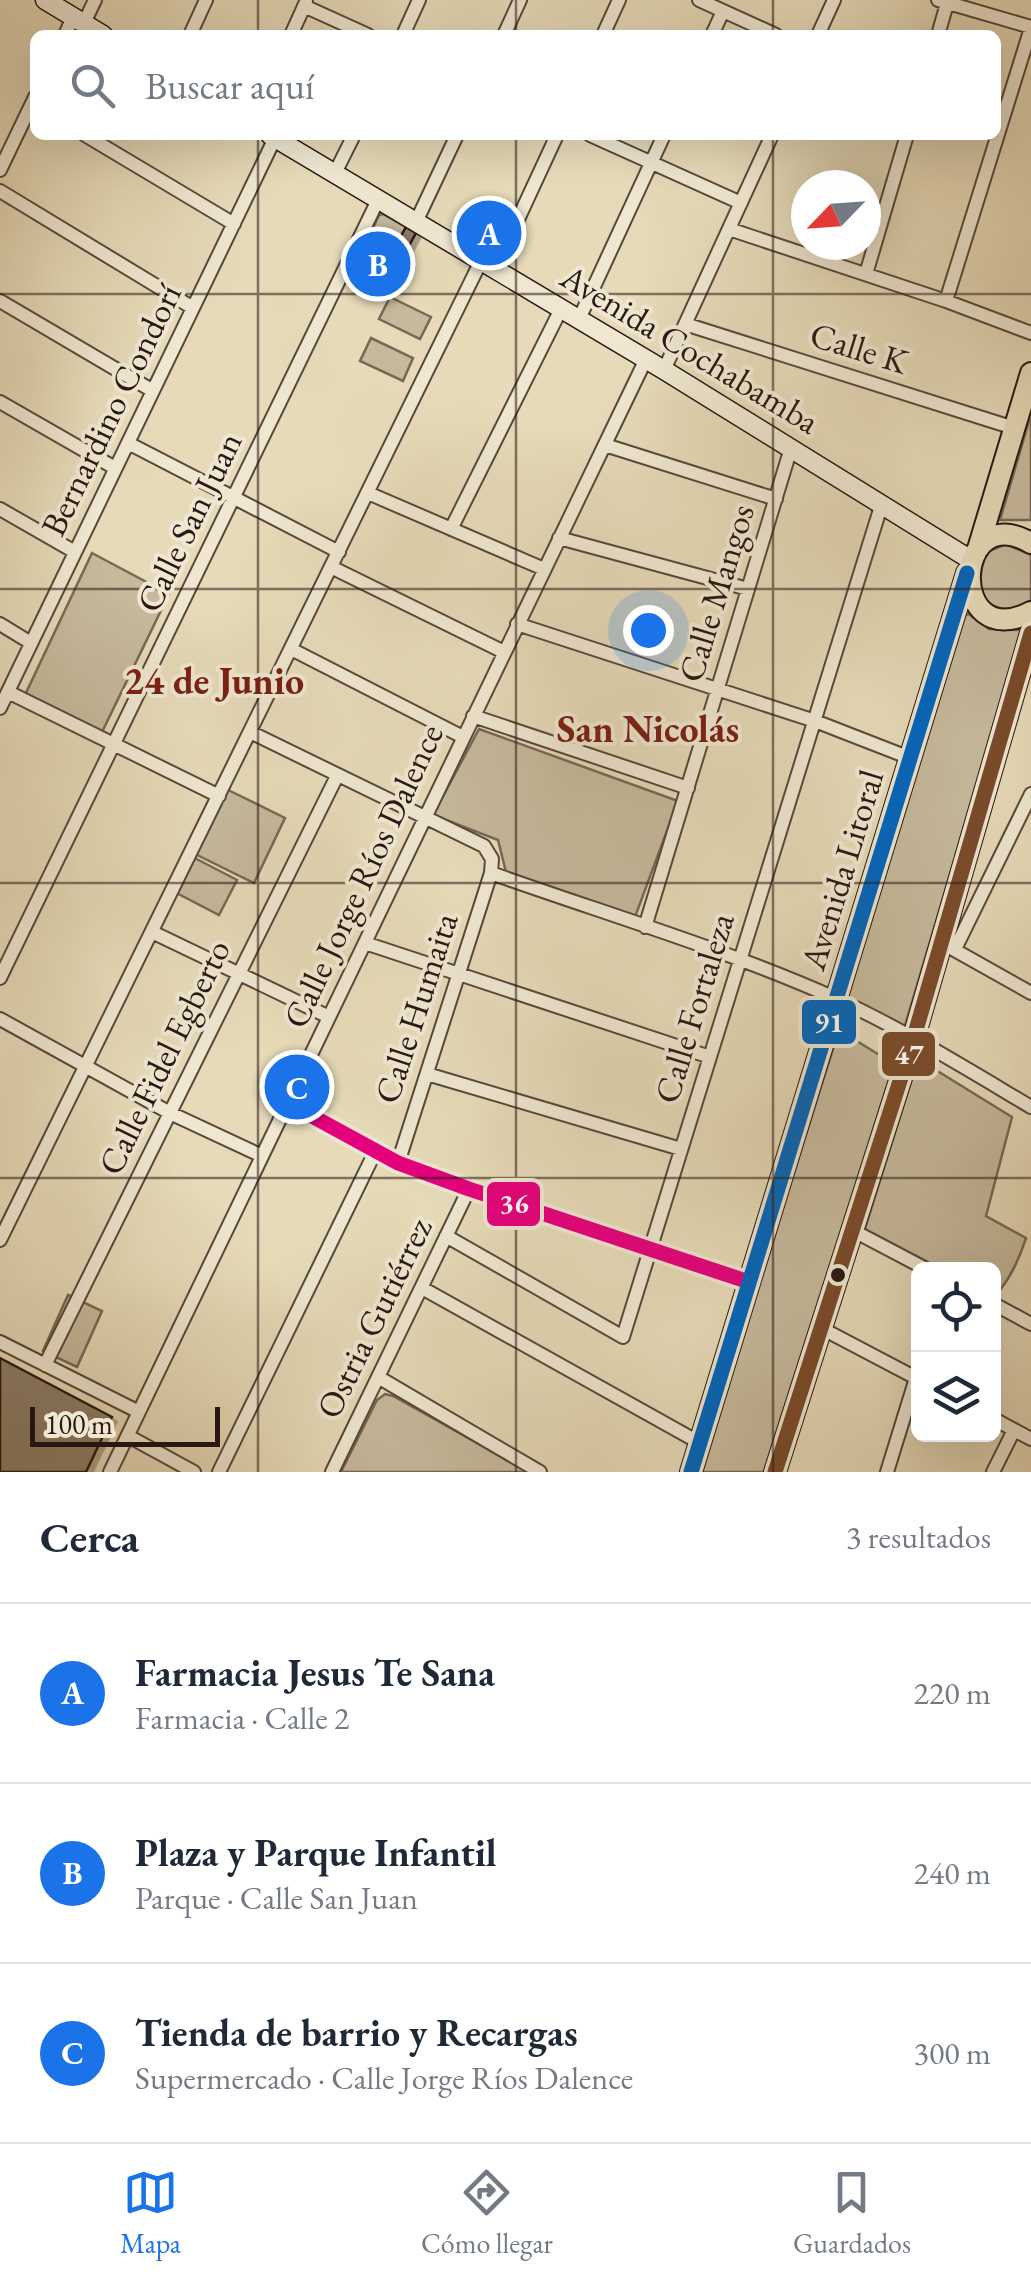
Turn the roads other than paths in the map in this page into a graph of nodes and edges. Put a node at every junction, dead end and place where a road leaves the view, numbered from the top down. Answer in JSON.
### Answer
{"nodes":[{"id":1,"x":44,"y":0,"type":"edge"},
{"id":2,"x":94,"y":0,"type":"edge"},
{"id":3,"x":206,"y":0,"type":"edge"},
{"id":4,"x":419,"y":0,"type":"edge"},
{"id":5,"x":520,"y":0,"type":"edge"},
{"id":6,"x":618,"y":0,"type":"edge"},
{"id":7,"x":699,"y":0,"type":"edge"},
{"id":8,"x":834,"y":0,"type":"edge"},
{"id":9,"x":944,"y":1,"type":"edge"},
{"id":10,"x":305,"y":3,"type":"edge"},
{"id":11,"x":723,"y":11,"type":"junction"},
{"id":12,"x":79,"y":20,"type":"junction"},
{"id":13,"x":1031,"y":28,"type":"edge"},
{"id":14,"x":70,"y":30,"type":"edge"},
{"id":15,"x":95,"y":30,"type":"edge"},
{"id":16,"x":192,"y":30,"type":"edge"},
{"id":17,"x":293,"y":30,"type":"edge"},
{"id":18,"x":358,"y":30,"type":"edge"},
{"id":19,"x":405,"y":30,"type":"edge"},
{"id":20,"x":506,"y":30,"type":"edge"},
{"id":21,"x":604,"y":30,"type":"edge"},
{"id":22,"x":714,"y":30,"type":"edge"},
{"id":23,"x":765,"y":30,"type":"edge"},
{"id":24,"x":820,"y":30,"type":"edge"},
{"id":25,"x":939,"y":30,"type":"edge"},
{"id":26,"x":30,"y":110,"type":"edge"},
{"id":27,"x":1001,"y":124,"type":"edge"},
{"id":28,"x":93,"y":140,"type":"edge"},
{"id":29,"x":270,"y":140,"type":"edge"},
{"id":30,"x":279,"y":140,"type":"edge"},
{"id":31,"x":351,"y":140,"type":"edge"},
{"id":32,"x":455,"y":140,"type":"edge"},
{"id":33,"x":554,"y":140,"type":"edge"},
{"id":34,"x":601,"y":140,"type":"edge"},
{"id":35,"x":662,"y":140,"type":"edge"},
{"id":36,"x":770,"y":140,"type":"edge"},
{"id":37,"x":906,"y":140,"type":"edge"},
{"id":38,"x":996,"y":140,"type":"edge"},
{"id":39,"x":651,"y":163,"type":"junction"},
{"id":40,"x":0,"y":170,"type":"edge"},
{"id":41,"x":334,"y":174,"type":"junction"},
{"id":42,"x":0,"y":191,"type":"edge"},
{"id":43,"x":378,"y":200,"type":"junction"},
{"id":44,"x":741,"y":203,"type":"junction"},
{"id":45,"x":416,"y":222,"type":"junction"},
{"id":46,"x":234,"y":224,"type":"junction"},
{"id":47,"x":729,"y":229,"type":"junction"},
{"id":48,"x":488,"y":265,"type":"junction"},
{"id":49,"x":866,"y":274,"type":"junction"},
{"id":50,"x":0,"y":301,"type":"edge"},
{"id":51,"x":946,"y":301,"type":"junction"},
{"id":52,"x":193,"y":308,"type":"junction"},
{"id":53,"x":561,"y":309,"type":"junction"},
{"id":54,"x":579,"y":319,"type":"junction"},
{"id":55,"x":686,"y":324,"type":"junction"},
{"id":56,"x":1031,"y":333,"type":"edge"},
{"id":57,"x":646,"y":360,"type":"junction"},
{"id":58,"x":664,"y":370,"type":"junction"},
{"id":59,"x":1031,"y":373,"type":"edge"},
{"id":60,"x":153,"y":391,"type":"junction"},
{"id":61,"x":0,"y":402,"type":"edge"},
{"id":62,"x":1014,"y":428,"type":"junction"},
{"id":63,"x":128,"y":443,"type":"junction"},
{"id":64,"x":604,"y":445,"type":"junction"},
{"id":65,"x":791,"y":448,"type":"junction"},
{"id":66,"x":116,"y":468,"type":"junction"},
{"id":67,"x":368,"y":493,"type":"junction"},
{"id":68,"x":234,"y":498,"type":"junction"},
{"id":69,"x":776,"y":499,"type":"junction"},
{"id":70,"x":882,"y":503,"type":"junction"},
{"id":71,"x":0,"y":510,"type":"edge"},
{"id":72,"x":451,"y":528,"type":"junction"},
{"id":73,"x":559,"y":538,"type":"junction"},
{"id":74,"x":1031,"y":543,"type":"edge"},
{"id":75,"x":75,"y":552,"type":"junction"},
{"id":76,"x":339,"y":552,"type":"junction"},
{"id":77,"x":972,"y":560,"type":"junction"},
{"id":78,"x":331,"y":568,"type":"junction"},
{"id":79,"x":544,"y":569,"type":"junction"},
{"id":80,"x":748,"y":589,"type":"junction"},
{"id":81,"x":1031,"y":612,"type":"edge"},
{"id":82,"x":0,"y":624,"type":"edge"},
{"id":83,"x":517,"y":624,"type":"junction"},
{"id":84,"x":1031,"y":634,"type":"edge"},
{"id":85,"x":32,"y":643,"type":"junction"},
{"id":86,"x":291,"y":649,"type":"junction"},
{"id":87,"x":504,"y":652,"type":"junction"},
{"id":88,"x":718,"y":689,"type":"junction"},
{"id":89,"x":8,"y":692,"type":"junction"},
{"id":90,"x":0,"y":708,"type":"edge"},
{"id":91,"x":472,"y":716,"type":"junction"},
{"id":92,"x":815,"y":721,"type":"junction"},
{"id":93,"x":250,"y":732,"type":"junction"},
{"id":94,"x":463,"y":737,"type":"junction"},
{"id":95,"x":114,"y":744,"type":"junction"},
{"id":96,"x":910,"y":758,"type":"junction"},
{"id":97,"x":338,"y":776,"type":"junction"},
{"id":98,"x":688,"y":788,"type":"junction"},
{"id":99,"x":1031,"y":794,"type":"edge"},
{"id":100,"x":218,"y":796,"type":"junction"},
{"id":101,"x":423,"y":818,"type":"junction"},
{"id":102,"x":491,"y":872,"type":"junction"},
{"id":103,"x":645,"y":927,"type":"junction"},
{"id":104,"x":152,"y":932,"type":"junction"},
{"id":105,"x":365,"y":943,"type":"junction"},
{"id":106,"x":947,"y":947,"type":"junction"},
{"id":107,"x":740,"y":959,"type":"junction"},
{"id":108,"x":239,"y":974,"type":"junction"},
{"id":109,"x":457,"y":974,"type":"junction"},
{"id":110,"x":0,"y":978,"type":"edge"},
{"id":111,"x":1031,"y":994,"type":"edge"},
{"id":112,"x":837,"y":1000,"type":"junction"},
{"id":113,"x":329,"y":1017,"type":"junction"},
{"id":114,"x":0,"y":1019,"type":"edge"},
{"id":115,"x":914,"y":1037,"type":"junction"},
{"id":116,"x":710,"y":1057,"type":"junction"},
{"id":117,"x":87,"y":1064,"type":"junction"},
{"id":118,"x":427,"y":1074,"type":"junction"},
{"id":119,"x":288,"y":1104,"type":"junction"},
{"id":120,"x":1031,"y":1107,"type":"edge"},
{"id":121,"x":170,"y":1112,"type":"junction"},
{"id":122,"x":682,"y":1150,"type":"junction"},
{"id":123,"x":374,"y":1152,"type":"junction"},
{"id":124,"x":262,"y":1156,"type":"junction"},
{"id":125,"x":398,"y":1162,"type":"junction"},
{"id":126,"x":469,"y":1190,"type":"junction"},
{"id":127,"x":852,"y":1230,"type":"junction"},
{"id":128,"x":446,"y":1236,"type":"junction"},
{"id":129,"x":0,"y":1239,"type":"edge"},
{"id":130,"x":652,"y":1250,"type":"junction"},
{"id":131,"x":913,"y":1262,"type":"edge"},
{"id":132,"x":749,"y":1282,"type":"junction"},
{"id":133,"x":422,"y":1288,"type":"junction"},
{"id":134,"x":1001,"y":1308,"type":"edge"},
{"id":135,"x":1031,"y":1324,"type":"edge"},
{"id":136,"x":820,"y":1328,"type":"junction"},
{"id":137,"x":0,"y":1342,"type":"edge"},
{"id":138,"x":44,"y":1365,"type":"junction"},
{"id":139,"x":911,"y":1376,"type":"edge"},
{"id":140,"x":378,"y":1377,"type":"junction"},
{"id":141,"x":911,"y":1398,"type":"edge"},
{"id":142,"x":139,"y":1412,"type":"junction"},
{"id":143,"x":1001,"y":1423,"type":"edge"},
{"id":144,"x":1014,"y":1430,"type":"junction"},
{"id":145,"x":128,"y":1436,"type":"junction"},
{"id":146,"x":1031,"y":1439,"type":"edge"},
{"id":147,"x":700,"y":1443,"type":"junction"},
{"id":148,"x":110,"y":1472,"type":"edge"},
{"id":149,"x":194,"y":1472,"type":"edge"},
{"id":150,"x":218,"y":1472,"type":"edge"},
{"id":151,"x":332,"y":1472,"type":"edge"},
{"id":152,"x":540,"y":1472,"type":"edge"},
{"id":153,"x":690,"y":1472,"type":"edge"},
{"id":154,"x":775,"y":1472,"type":"edge"},
{"id":155,"x":887,"y":1472,"type":"edge"},
{"id":156,"x":993,"y":1472,"type":"edge"}],
"edges":[{"from":1,"to":12,"type":"main road"},
{"from":2,"to":12,"type":"street"},
{"from":3,"to":16,"type":"street"},
{"from":4,"to":19,"type":"street"},
{"from":5,"to":20,"type":"street"},
{"from":6,"to":21,"type":"street"},
{"from":7,"to":11,"type":"street"},
{"from":8,"to":24,"type":"street"},
{"from":9,"to":13,"type":"street"},
{"from":9,"to":25,"type":"street"},
{"from":10,"to":17,"type":"street"},
{"from":10,"to":18,"type":"street"},
{"from":11,"to":22,"type":"street"},
{"from":11,"to":23,"type":"street"},
{"from":12,"to":14,"type":"street"},
{"from":12,"to":15,"type":"main road"},
{"from":13,"to":27,"type":"street"},
{"from":26,"to":40,"type":"street"},
{"from":28,"to":46,"type":"street"},
{"from":29,"to":46,"type":"street","name":"Bernardino Condorí"},
{"from":30,"to":41,"type":"main road","name":"Avenida Cochabamba"},
{"from":31,"to":41,"type":"street"},
{"from":32,"to":45,"type":"street"},
{"from":33,"to":48,"type":"street"},
{"from":34,"to":39,"type":"street"},
{"from":35,"to":39,"type":"street"},
{"from":36,"to":44,"type":"street"},
{"from":37,"to":49,"type":"street"},
{"from":38,"to":51,"type":"street"},
{"from":39,"to":44,"type":"street"},
{"from":39,"to":54,"type":"street"},
{"from":41,"to":43,"type":"main road","name":"Avenida Cochabamba"},
{"from":42,"to":52,"type":"street"},
{"from":43,"to":45,"type":"main road","name":"Avenida Cochabamba"},
{"from":43,"to":68,"type":"street","name":"Calle San Juan"},
{"from":44,"to":47,"type":"street"},
{"from":45,"to":48,"type":"main road","name":"Avenida Cochabamba"},
{"from":46,"to":52,"type":"street","name":"Bernardino Condorí"},
{"from":47,"to":49,"type":"street"},
{"from":47,"to":55,"type":"street"},
{"from":48,"to":53,"type":"main road","name":"Avenida Cochabamba"},
{"from":48,"to":67,"type":"street"},
{"from":49,"to":51,"type":"street"},
{"from":50,"to":60,"type":"street"},
{"from":51,"to":56,"type":"street"},
{"from":52,"to":60,"type":"street","name":"Bernardino Condorí"},
{"from":53,"to":54,"type":"main road","name":"Avenida Cochabamba"},
{"from":53,"to":72,"type":"street"},
{"from":54,"to":57,"type":"main road","name":"Avenida Cochabamba"},
{"from":55,"to":58,"type":"street"},
{"from":55,"to":62,"type":"street","name":"Calle K"},
{"from":57,"to":58,"type":"main road","name":"Avenida Cochabamba"},
{"from":57,"to":64,"type":"street","name":"Calle Jorge Ríos Dalence"},
{"from":58,"to":65,"type":"main road","name":"Avenida Cochabamba"},
{"from":59,"to":62,"type":"main road","name":"Avenida Litoral"},
{"from":60,"to":63,"type":"street","name":"Bernardino Condorí"},
{"from":61,"to":66,"type":"street"},
{"from":62,"to":77,"type":"main road","name":"Avenida Litoral"},
{"from":63,"to":66,"type":"street","name":"Bernardino Condorí"},
{"from":63,"to":68,"type":"street"},
{"from":64,"to":69,"type":"street"},
{"from":64,"to":73,"type":"street","name":"Calle Jorge Ríos Dalence"},
{"from":65,"to":69,"type":"street","name":"Calle Mangos"},
{"from":65,"to":70,"type":"main road","name":"Avenida Cochabamba"},
{"from":66,"to":75,"type":"street","name":"Bernardino Condorí"},
{"from":67,"to":72,"type":"street"},
{"from":67,"to":76,"type":"street"},
{"from":68,"to":76,"type":"street"},
{"from":68,"to":95,"type":"street","name":"Calle San Juan"},
{"from":69,"to":80,"type":"street","name":"Calle Mangos"},
{"from":70,"to":77,"type":"main road","name":"Avenida Cochabamba"},
{"from":70,"to":92,"type":"street","name":"Calle Fortaleza"},
{"from":71,"to":75,"type":"street"},
{"from":72,"to":79,"type":"street"},
{"from":73,"to":79,"type":"street","name":"Calle Jorge Ríos Dalence"},
{"from":73,"to":80,"type":"street"},
{"from":74,"to":77,"type":"main road"},
{"from":75,"to":85,"type":"street","name":"Bernardino Condorí"},
{"from":76,"to":78,"type":"street"},
{"from":77,"to":81,"type":"main road"},
{"from":77,"to":96,"type":"main road","name":"Avenida Litoral"},
{"from":78,"to":86,"type":"street"},
{"from":78,"to":87,"type":"street"},
{"from":79,"to":83,"type":"street","name":"Calle Jorge Ríos Dalence"},
{"from":80,"to":88,"type":"street","name":"Calle Mangos"},
{"from":82,"to":85,"type":"street"},
{"from":83,"to":87,"type":"street","name":"Calle Jorge Ríos Dalence"},
{"from":83,"to":88,"type":"street"},
{"from":84,"to":106,"type":"main road"},
{"from":85,"to":89,"type":"street","name":"Bernardino Condorí"},
{"from":86,"to":93,"type":"street"},
{"from":86,"to":94,"type":"street"},
{"from":87,"to":91,"type":"street","name":"Calle Jorge Ríos Dalence"},
{"from":88,"to":92,"type":"street"},
{"from":88,"to":98,"type":"street","name":"Calle Mangos"},
{"from":89,"to":90,"type":"street","name":"Bernardino Condorí"},
{"from":89,"to":95,"type":"street"},
{"from":91,"to":94,"type":"street","name":"Calle Jorge Ríos Dalence"},
{"from":91,"to":98,"type":"street"},
{"from":92,"to":96,"type":"street"},
{"from":92,"to":107,"type":"street","name":"Calle Fortaleza"},
{"from":93,"to":97,"type":"street"},
{"from":93,"to":100,"type":"street"},
{"from":94,"to":101,"type":"street","name":"Calle Jorge Ríos Dalence"},
{"from":95,"to":100,"type":"street"},
{"from":95,"to":110,"type":"street","name":"Calle San Juan"},
{"from":96,"to":112,"type":"main road","name":"Avenida Litoral"},
{"from":97,"to":101,"type":"street"},
{"from":97,"to":108,"type":"street","name":"Calle Fidel Egberto"},
{"from":98,"to":103,"type":"street","name":"Calle Mangos"},
{"from":99,"to":106,"type":"street"},
{"from":100,"to":104,"type":"street"},
{"from":101,"to":102,"type":"street"},
{"from":101,"to":105,"type":"street","name":"Calle Jorge Ríos Dalence"},
{"from":102,"to":103,"type":"street"},
{"from":102,"to":109,"type":"street","name":"Calle Humaita"},
{"from":103,"to":107,"type":"street"},
{"from":104,"to":108,"type":"street"},
{"from":104,"to":117,"type":"street"},
{"from":105,"to":109,"type":"street"},
{"from":105,"to":113,"type":"street","name":"Calle Jorge Ríos Dalence"},
{"from":106,"to":111,"type":"street"},
{"from":106,"to":115,"type":"main road"},
{"from":107,"to":112,"type":"street"},
{"from":107,"to":116,"type":"street","name":"Calle Fortaleza"},
{"from":108,"to":113,"type":"street"},
{"from":108,"to":121,"type":"street","name":"Calle Fidel Egberto"},
{"from":109,"to":116,"type":"street"},
{"from":109,"to":118,"type":"street","name":"Calle Humaita"},
{"from":112,"to":115,"type":"street"},
{"from":112,"to":132,"type":"main road","name":"Avenida Litoral"},
{"from":113,"to":119,"type":"street","name":"Calle Jorge Ríos Dalence"},
{"from":114,"to":117,"type":"street"},
{"from":115,"to":120,"type":"street"},
{"from":115,"to":127,"type":"main road"},
{"from":116,"to":122,"type":"street","name":"Calle Fortaleza"},
{"from":117,"to":121,"type":"street"},
{"from":117,"to":129,"type":"street"},
{"from":118,"to":122,"type":"street"},
{"from":118,"to":125,"type":"street","name":"Calle Humaita"},
{"from":119,"to":123,"type":"street"},
{"from":119,"to":124,"type":"street","name":"Calle Jorge Ríos Dalence"},
{"from":121,"to":124,"type":"street"},
{"from":121,"to":138,"type":"street","name":"Calle Fidel Egberto"},
{"from":122,"to":130,"type":"street","name":"Calle Fortaleza"},
{"from":123,"to":125,"type":"street"},
{"from":123,"to":150,"type":"street"},
{"from":124,"to":142,"type":"street","name":"Calle Jorge Ríos Dalence"},
{"from":125,"to":126,"type":"street"},
{"from":126,"to":128,"type":"street","name":"Ostria Gutiérrez"},
{"from":126,"to":130,"type":"street"},
{"from":127,"to":131,"type":"street"},
{"from":127,"to":136,"type":"main road"},
{"from":128,"to":130,"type":"street","name":"Calle Fortaleza"},
{"from":128,"to":133,"type":"street","name":"Ostria Gutiérrez"},
{"from":130,"to":132,"type":"street"},
{"from":132,"to":147,"type":"main road","name":"Avenida Litoral"},
{"from":133,"to":140,"type":"street","name":"Ostria Gutiérrez"},
{"from":133,"to":147,"type":"street"},
{"from":134,"to":135,"type":"street"},
{"from":136,"to":139,"type":"street"},
{"from":136,"to":154,"type":"main road"},
{"from":137,"to":138,"type":"street"},
{"from":138,"to":142,"type":"street"},
{"from":140,"to":151,"type":"street","name":"Ostria Gutiérrez"},
{"from":140,"to":152,"type":"street"},
{"from":141,"to":155,"type":"street"},
{"from":142,"to":145,"type":"street","name":"Calle Jorge Ríos Dalence"},
{"from":143,"to":144,"type":"street"},
{"from":144,"to":146,"type":"street"},
{"from":144,"to":156,"type":"street"},
{"from":145,"to":148,"type":"street","name":"Calle Jorge Ríos Dalence"},
{"from":145,"to":149,"type":"street"},
{"from":147,"to":153,"type":"main road","name":"Avenida Litoral"}]}
